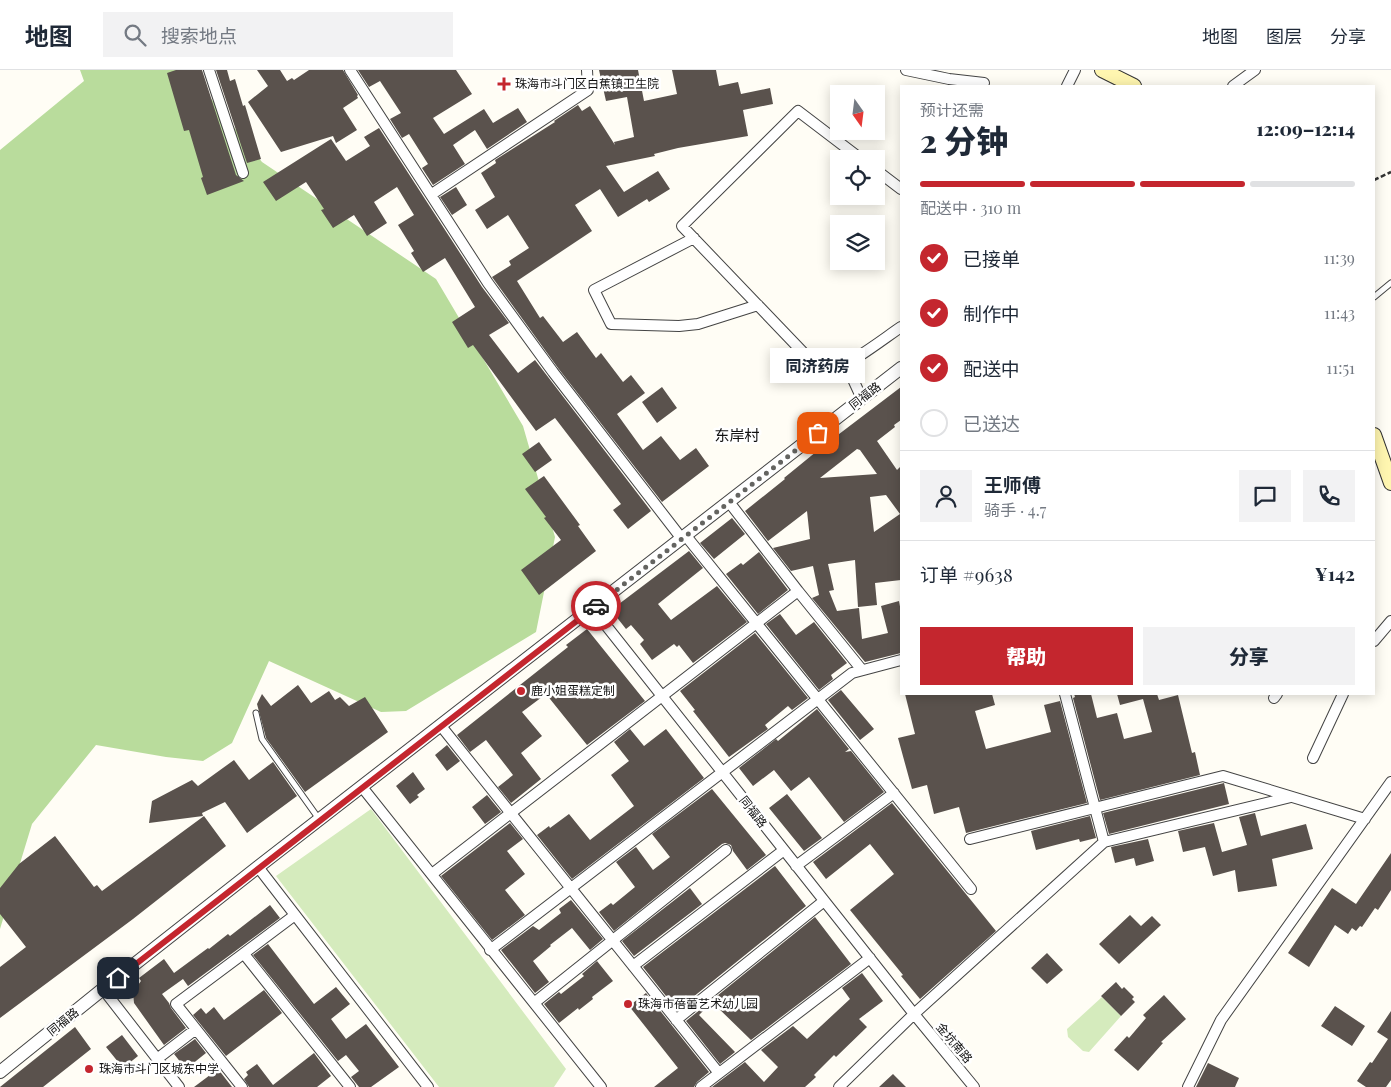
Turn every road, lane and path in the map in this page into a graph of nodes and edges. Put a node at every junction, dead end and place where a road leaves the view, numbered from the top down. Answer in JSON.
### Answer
{"nodes":[{"id":1,"x":209,"y":70,"type":"edge"},
{"id":2,"x":350,"y":70,"type":"edge"},
{"id":3,"x":587,"y":70,"type":"edge"},
{"id":4,"x":906,"y":70,"type":"edge"},
{"id":5,"x":1075,"y":70,"type":"edge"},
{"id":6,"x":1102,"y":70,"type":"edge"},
{"id":7,"x":1255,"y":70,"type":"edge"},
{"id":8,"x":984,"y":83,"type":"dead end"},
{"id":9,"x":1068,"y":85,"type":"edge"},
{"id":10,"x":1132,"y":85,"type":"edge"},
{"id":11,"x":1234,"y":85,"type":"edge"},
{"id":12,"x":849,"y":150,"type":"edge"},
{"id":13,"x":1391,"y":172,"type":"edge"},
{"id":14,"x":243,"y":173,"type":"dead end"},
{"id":15,"x":885,"y":177,"type":"edge"},
{"id":16,"x":1375,"y":180,"type":"edge"},
{"id":17,"x":900,"y":188,"type":"edge"},
{"id":18,"x":432,"y":194,"type":"junction"},
{"id":19,"x":694,"y":238,"type":"junction"},
{"id":20,"x":1391,"y":283,"type":"edge"},
{"id":21,"x":1375,"y":296,"type":"edge"},
{"id":22,"x":758,"y":305,"type":"junction"},
{"id":23,"x":900,"y":328,"type":"edge"},
{"id":24,"x":846,"y":364,"type":"junction"},
{"id":25,"x":900,"y":369,"type":"edge"},
{"id":26,"x":862,"y":399,"type":"junction"},
{"id":27,"x":1375,"y":438,"type":"edge"},
{"id":28,"x":1391,"y":483,"type":"edge"},
{"id":29,"x":729,"y":502,"type":"junction"},
{"id":30,"x":684,"y":538,"type":"junction"},
{"id":31,"x":798,"y":591,"type":"junction"},
{"id":32,"x":593,"y":609,"type":"junction"},
{"id":33,"x":1391,"y":621,"type":"edge"},
{"id":34,"x":756,"y":622,"type":"junction"},
{"id":35,"x":1377,"y":628,"type":"edge"},
{"id":36,"x":900,"y":660,"type":"edge"},
{"id":37,"x":862,"y":670,"type":"junction"},
{"id":38,"x":1065,"y":695,"type":"edge"},
{"id":39,"x":1343,"y":695,"type":"edge"},
{"id":40,"x":662,"y":696,"type":"junction"},
{"id":41,"x":818,"y":698,"type":"junction"},
{"id":42,"x":256,"y":713,"type":"dead end"},
{"id":43,"x":441,"y":726,"type":"junction"},
{"id":44,"x":1313,"y":758,"type":"dead end"},
{"id":45,"x":722,"y":773,"type":"junction"},
{"id":46,"x":1391,"y":782,"type":"edge"},
{"id":47,"x":362,"y":787,"type":"junction"},
{"id":48,"x":894,"y":793,"type":"junction"},
{"id":49,"x":1387,"y":795,"type":"edge"},
{"id":50,"x":1291,"y":796,"type":"junction"},
{"id":51,"x":1095,"y":808,"type":"junction"},
{"id":52,"x":510,"y":813,"type":"junction"},
{"id":53,"x":1365,"y":819,"type":"junction"},
{"id":54,"x":319,"y":820,"type":"junction"},
{"id":55,"x":970,"y":839,"type":"dead end"},
{"id":56,"x":1104,"y":842,"type":"junction"},
{"id":57,"x":726,"y":850,"type":"dead end"},
{"id":58,"x":784,"y":850,"type":"junction"},
{"id":59,"x":796,"y":866,"type":"junction"},
{"id":60,"x":258,"y":867,"type":"junction"},
{"id":61,"x":432,"y":874,"type":"junction"},
{"id":62,"x":571,"y":888,"type":"junction"},
{"id":63,"x":971,"y":889,"type":"dead end"},
{"id":64,"x":824,"y":901,"type":"junction"},
{"id":65,"x":295,"y":915,"type":"junction"},
{"id":66,"x":613,"y":941,"type":"junction"},
{"id":67,"x":490,"y":950,"type":"junction"},
{"id":68,"x":244,"y":954,"type":"junction"},
{"id":69,"x":870,"y":958,"type":"junction"},
{"id":70,"x":633,"y":966,"type":"junction"},
{"id":71,"x":102,"y":989,"type":"junction"},
{"id":72,"x":534,"y":1004,"type":"junction"},
{"id":73,"x":914,"y":1014,"type":"junction"},
{"id":74,"x":676,"y":1020,"type":"junction"},
{"id":75,"x":196,"y":1029,"type":"junction"},
{"id":76,"x":157,"y":1059,"type":"junction"},
{"id":77,"x":0,"y":1072,"type":"edge"},
{"id":78,"x":718,"y":1072,"type":"junction"},
{"id":79,"x":179,"y":1087,"type":"edge"},
{"id":80,"x":242,"y":1087,"type":"edge"},
{"id":81,"x":350,"y":1087,"type":"edge"},
{"id":82,"x":428,"y":1087,"type":"edge"},
{"id":83,"x":601,"y":1087,"type":"edge"},
{"id":84,"x":701,"y":1087,"type":"edge"},
{"id":85,"x":839,"y":1087,"type":"edge"},
{"id":86,"x":974,"y":1087,"type":"edge"},
{"id":87,"x":1188,"y":1087,"type":"edge"}],
"edges":[{"from":1,"to":14,"type":"street"},
{"from":2,"to":18,"type":"street"},
{"from":3,"to":18,"type":"street"},
{"from":4,"to":8,"type":"street"},
{"from":5,"to":9,"type":"street"},
{"from":6,"to":10,"type":"main road"},
{"from":7,"to":11,"type":"street"},
{"from":12,"to":19,"type":"street"},
{"from":13,"to":16,"type":"path"},
{"from":15,"to":17,"type":"street"},
{"from":18,"to":30,"type":"street"},
{"from":19,"to":22,"type":"street"},
{"from":19,"to":22,"type":"street"},
{"from":20,"to":21,"type":"lane"},
{"from":22,"to":24,"type":"street"},
{"from":23,"to":24,"type":"street"},
{"from":24,"to":26,"type":"street"},
{"from":25,"to":26,"type":"street","name":"同福路"},
{"from":26,"to":29,"type":"street","name":"同福路"},
{"from":27,"to":28,"type":"main road"},
{"from":29,"to":30,"type":"street","name":"同福路"},
{"from":29,"to":31,"type":"street"},
{"from":30,"to":32,"type":"street","name":"同福路"},
{"from":30,"to":34,"type":"street"},
{"from":31,"to":34,"type":"street"},
{"from":31,"to":37,"type":"street"},
{"from":32,"to":40,"type":"street","name":"同福路"},
{"from":32,"to":43,"type":"street","name":"同福路"},
{"from":33,"to":35,"type":"street"},
{"from":34,"to":40,"type":"street"},
{"from":34,"to":41,"type":"street"},
{"from":36,"to":37,"type":"street"},
{"from":37,"to":41,"type":"street"},
{"from":38,"to":51,"type":"street"},
{"from":39,"to":44,"type":"street"},
{"from":40,"to":45,"type":"street","name":"同福路"},
{"from":40,"to":52,"type":"street"},
{"from":41,"to":45,"type":"street"},
{"from":41,"to":48,"type":"street"},
{"from":42,"to":54,"type":"lane"},
{"from":43,"to":47,"type":"street","name":"同福路"},
{"from":43,"to":52,"type":"street"},
{"from":45,"to":58,"type":"street","name":"同福路"},
{"from":45,"to":62,"type":"street"},
{"from":46,"to":49,"type":"street"},
{"from":47,"to":54,"type":"street","name":"同福路"},
{"from":47,"to":61,"type":"street"},
{"from":48,"to":59,"type":"street"},
{"from":48,"to":63,"type":"street"},
{"from":49,"to":53,"type":"street"},
{"from":50,"to":51,"type":"street"},
{"from":50,"to":53,"type":"street"},
{"from":50,"to":56,"type":"street"},
{"from":51,"to":55,"type":"street"},
{"from":51,"to":56,"type":"street"},
{"from":52,"to":61,"type":"street"},
{"from":52,"to":62,"type":"street"},
{"from":53,"to":87,"type":"street"},
{"from":54,"to":60,"type":"street","name":"同福路"},
{"from":56,"to":73,"type":"street"},
{"from":57,"to":66,"type":"street"},
{"from":58,"to":59,"type":"street","name":"同福路"},
{"from":58,"to":70,"type":"street"},
{"from":59,"to":64,"type":"street","name":"同福路"},
{"from":60,"to":65,"type":"street"},
{"from":60,"to":71,"type":"street","name":"同福路"},
{"from":61,"to":67,"type":"street"},
{"from":62,"to":66,"type":"street"},
{"from":62,"to":67,"type":"street"},
{"from":64,"to":69,"type":"street","name":"同福路"},
{"from":64,"to":74,"type":"street"},
{"from":65,"to":68,"type":"street"},
{"from":65,"to":82,"type":"street"},
{"from":66,"to":70,"type":"street"},
{"from":66,"to":72,"type":"street"},
{"from":67,"to":72,"type":"street"},
{"from":68,"to":75,"type":"street"},
{"from":68,"to":81,"type":"street"},
{"from":69,"to":73,"type":"street","name":"同福路"},
{"from":69,"to":78,"type":"street"},
{"from":70,"to":74,"type":"street"},
{"from":71,"to":76,"type":"street"},
{"from":71,"to":77,"type":"street","name":"同福路"},
{"from":72,"to":83,"type":"street"},
{"from":73,"to":85,"type":"street"},
{"from":73,"to":86,"type":"street","name":"金坑南路"},
{"from":74,"to":78,"type":"street"},
{"from":75,"to":76,"type":"street"},
{"from":75,"to":80,"type":"street"},
{"from":76,"to":79,"type":"street"},
{"from":78,"to":84,"type":"street"}]}
